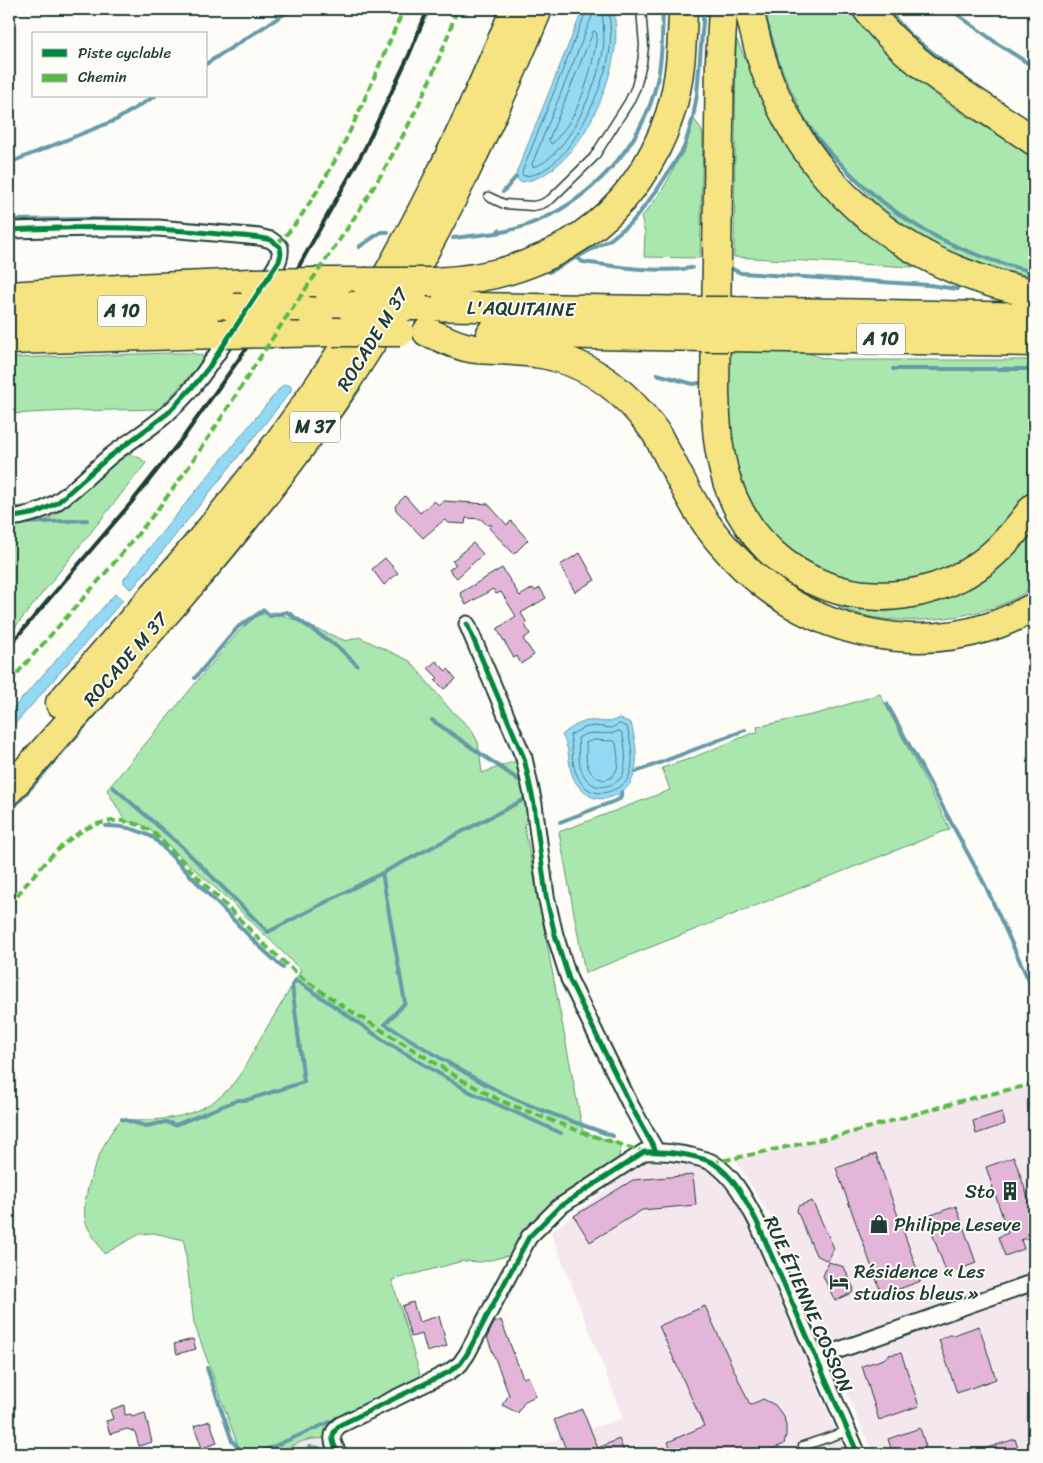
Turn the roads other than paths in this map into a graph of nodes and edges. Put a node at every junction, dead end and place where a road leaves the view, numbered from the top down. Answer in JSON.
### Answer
{"nodes":[{"id":1,"x":515,"y":9,"type":"edge"},
{"id":2,"x":538,"y":9,"type":"edge"},
{"id":3,"x":641,"y":9,"type":"edge"},
{"id":4,"x":684,"y":9,"type":"edge"},
{"id":5,"x":723,"y":9,"type":"edge"},
{"id":6,"x":749,"y":9,"type":"edge"},
{"id":7,"x":867,"y":9,"type":"edge"},
{"id":8,"x":1034,"y":141,"type":"edge"},
{"id":9,"x":489,"y":197,"type":"dead end"},
{"id":10,"x":9,"y":230,"type":"edge"},
{"id":11,"x":1034,"y":293,"type":"edge"},
{"id":12,"x":9,"y":296,"type":"edge"},
{"id":13,"x":9,"y":315,"type":"edge"},
{"id":14,"x":1034,"y":317,"type":"edge"},
{"id":15,"x":716,"y":324,"type":"junction"},
{"id":16,"x":428,"y":332,"type":"junction"},
{"id":17,"x":9,"y":340,"type":"edge"},
{"id":18,"x":1034,"y":342,"type":"edge"},
{"id":19,"x":1034,"y":507,"type":"edge"},
{"id":20,"x":9,"y":518,"type":"edge"},
{"id":21,"x":1034,"y":607,"type":"edge"},
{"id":22,"x":467,"y":624,"type":"dead end"},
{"id":23,"x":9,"y":762,"type":"edge"},
{"id":24,"x":9,"y":790,"type":"edge"},
{"id":25,"x":656,"y":1151,"type":"junction"},
{"id":26,"x":1034,"y":1282,"type":"edge"},
{"id":27,"x":816,"y":1358,"type":"junction"},
{"id":28,"x":848,"y":1431,"type":"junction"},
{"id":29,"x":803,"y":1446,"type":"dead end"},
{"id":30,"x":339,"y":1454,"type":"edge"},
{"id":31,"x":858,"y":1454,"type":"edge"}],
"edges":[{"from":1,"to":23,"type":"highway","name":"ROCADE M 37","number":"M 37"},
{"from":2,"to":24,"type":"highway","name":"ROCADE M 37","number":"M 37"},
{"from":3,"to":9,"type":"lane"},
{"from":4,"to":12,"type":"highway","bridge":true},
{"from":5,"to":19,"type":"highway"},
{"from":6,"to":11,"type":"highway"},
{"from":7,"to":8,"type":"highway"},
{"from":10,"to":20,"type":"street"},
{"from":13,"to":15,"type":"highway","name":"L'AQUITAINE","number":"A 10","bridge":true},
{"from":14,"to":15,"type":"highway","name":"L'AQUITAINE","number":"A 10"},
{"from":15,"to":16,"type":"highway","name":"L'AQUITAINE","number":"A 10"},
{"from":15,"to":18,"type":"highway","name":"L'AQUITAINE","number":"A 10"},
{"from":16,"to":17,"type":"highway","name":"L'AQUITAINE","number":"A 10","bridge":true},
{"from":16,"to":21,"type":"highway"},
{"from":22,"to":25,"type":"street"},
{"from":25,"to":27,"type":"street","name":"RUE ÉTIENNE COSSON"},
{"from":25,"to":30,"type":"street"},
{"from":26,"to":27,"type":"street"},
{"from":27,"to":28,"type":"street","name":"RUE ÉTIENNE COSSON"},
{"from":28,"to":29,"type":"lane"},
{"from":28,"to":31,"type":"street","name":"RUE ÉTIENNE COSSON"}]}
